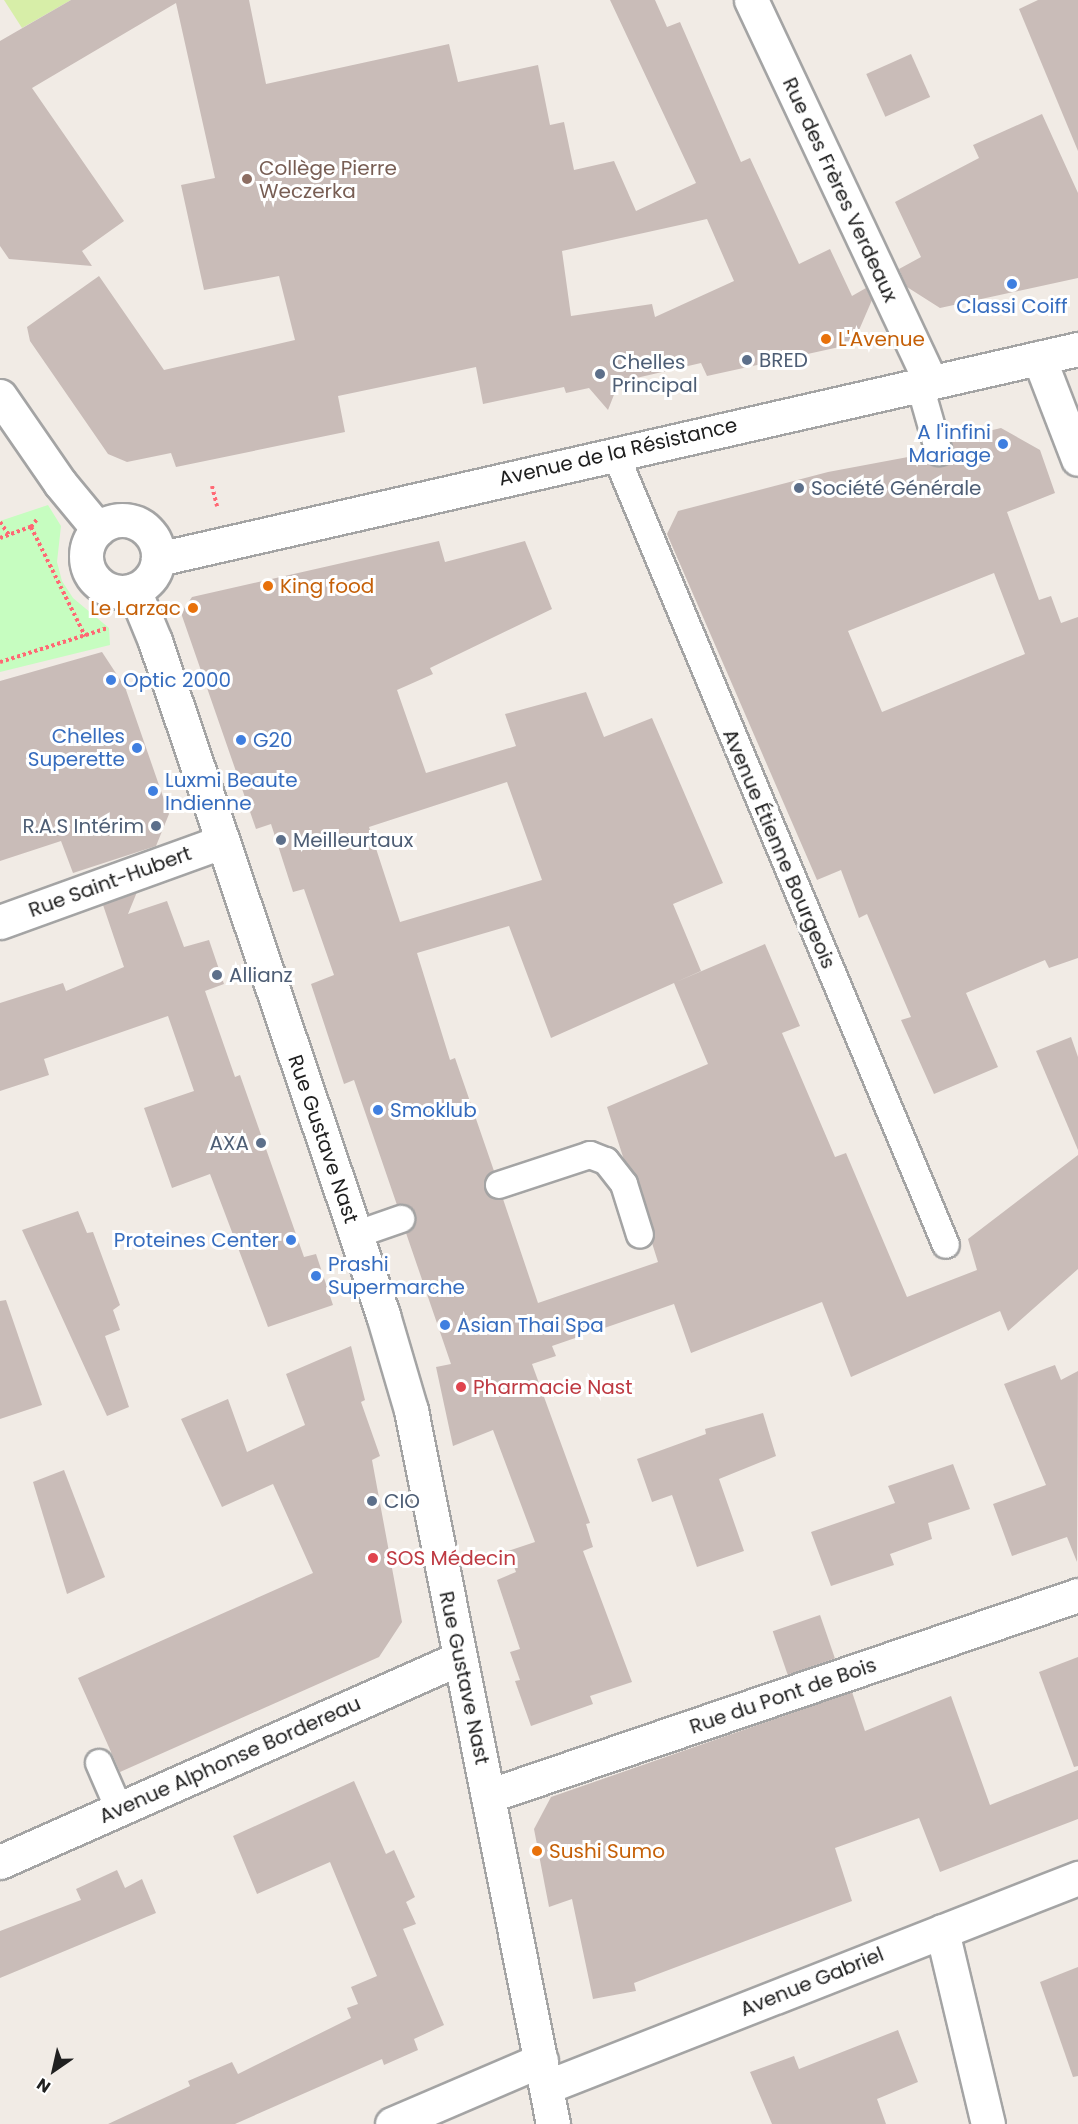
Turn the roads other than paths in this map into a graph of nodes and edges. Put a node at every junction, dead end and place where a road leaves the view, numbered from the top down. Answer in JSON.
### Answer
{"nodes":[{"id":1,"x":751,"y":0,"type":"edge"},
{"id":2,"x":1078,"y":349,"type":"edge"},
{"id":3,"x":1039,"y":358,"type":"junction"},
{"id":4,"x":924,"y":381,"type":"junction"},
{"id":5,"x":0,"y":396,"type":"edge"},
{"id":6,"x":939,"y":452,"type":"dead end"},
{"id":7,"x":615,"y":453,"type":"junction"},
{"id":8,"x":1078,"y":459,"type":"edge"},
{"id":9,"x":98,"y":529,"type":"junction"},
{"id":10,"x":158,"y":559,"type":"junction"},
{"id":11,"x":134,"y":590,"type":"junction"},
{"id":12,"x":221,"y":842,"type":"junction"},
{"id":13,"x":0,"y":922,"type":"edge"},
{"id":14,"x":499,"y":1185,"type":"dead end"},
{"id":15,"x":402,"y":1219,"type":"dead end"},
{"id":16,"x":355,"y":1235,"type":"junction"},
{"id":17,"x":640,"y":1235,"type":"dead end"},
{"id":18,"x":945,"y":1245,"type":"dead end"},
{"id":19,"x":1078,"y":1595,"type":"edge"},
{"id":20,"x":460,"y":1658,"type":"junction"},
{"id":21,"x":99,"y":1763,"type":"dead end"},
{"id":22,"x":488,"y":1796,"type":"junction"},
{"id":23,"x":119,"y":1809,"type":"junction"},
{"id":24,"x":0,"y":1862,"type":"edge"},
{"id":25,"x":1078,"y":1878,"type":"edge"},
{"id":26,"x":942,"y":1931,"type":"junction"},
{"id":27,"x":543,"y":2074,"type":"junction"},
{"id":28,"x":392,"y":2124,"type":"edge"},
{"id":29,"x":553,"y":2124,"type":"edge"},
{"id":30,"x":988,"y":2124,"type":"edge"}],
"edges":[{"from":1,"to":4,"type":"street","name":"Rue des Frères Verdeaux"},
{"from":2,"to":3,"type":"street","name":"Avenue de la Résistance"},
{"from":3,"to":4,"type":"street","name":"Avenue de la Résistance"},
{"from":3,"to":8,"type":"street"},
{"from":4,"to":6,"type":"lane"},
{"from":4,"to":7,"type":"street","name":"Avenue de la Résistance"},
{"from":5,"to":9,"type":"street"},
{"from":7,"to":10,"type":"street","name":"Avenue de la Résistance"},
{"from":7,"to":18,"type":"lane","name":"Avenue Étienne Bourgeois"},
{"from":9,"to":10,"type":"street"},
{"from":9,"to":11,"type":"street"},
{"from":10,"to":11,"type":"street"},
{"from":11,"to":12,"type":"street","name":"Rue Gustave Nast"},
{"from":12,"to":13,"type":"street","name":"Rue Saint-Hubert"},
{"from":12,"to":16,"type":"street","name":"Rue Gustave Nast"},
{"from":14,"to":17,"type":"lane"},
{"from":15,"to":16,"type":"lane"},
{"from":16,"to":20,"type":"street","name":"Rue Gustave Nast"},
{"from":19,"to":22,"type":"street","name":"Rue du Pont de Bois"},
{"from":20,"to":22,"type":"street","name":"Rue Gustave Nast"},
{"from":20,"to":23,"type":"street","name":"Avenue Alphonse Bordereau"},
{"from":21,"to":23,"type":"lane"},
{"from":22,"to":27,"type":"street","name":"Rue Gustave Nast"},
{"from":23,"to":24,"type":"street","name":"Avenue Alphonse Bordereau"},
{"from":25,"to":26,"type":"street","name":"Avenue Gabriel"},
{"from":26,"to":27,"type":"street","name":"Avenue Gabriel"},
{"from":26,"to":30,"type":"street"},
{"from":27,"to":28,"type":"street","name":"Avenue Gabriel"},
{"from":27,"to":29,"type":"street","name":"Rue Gustave Nast"}]}
